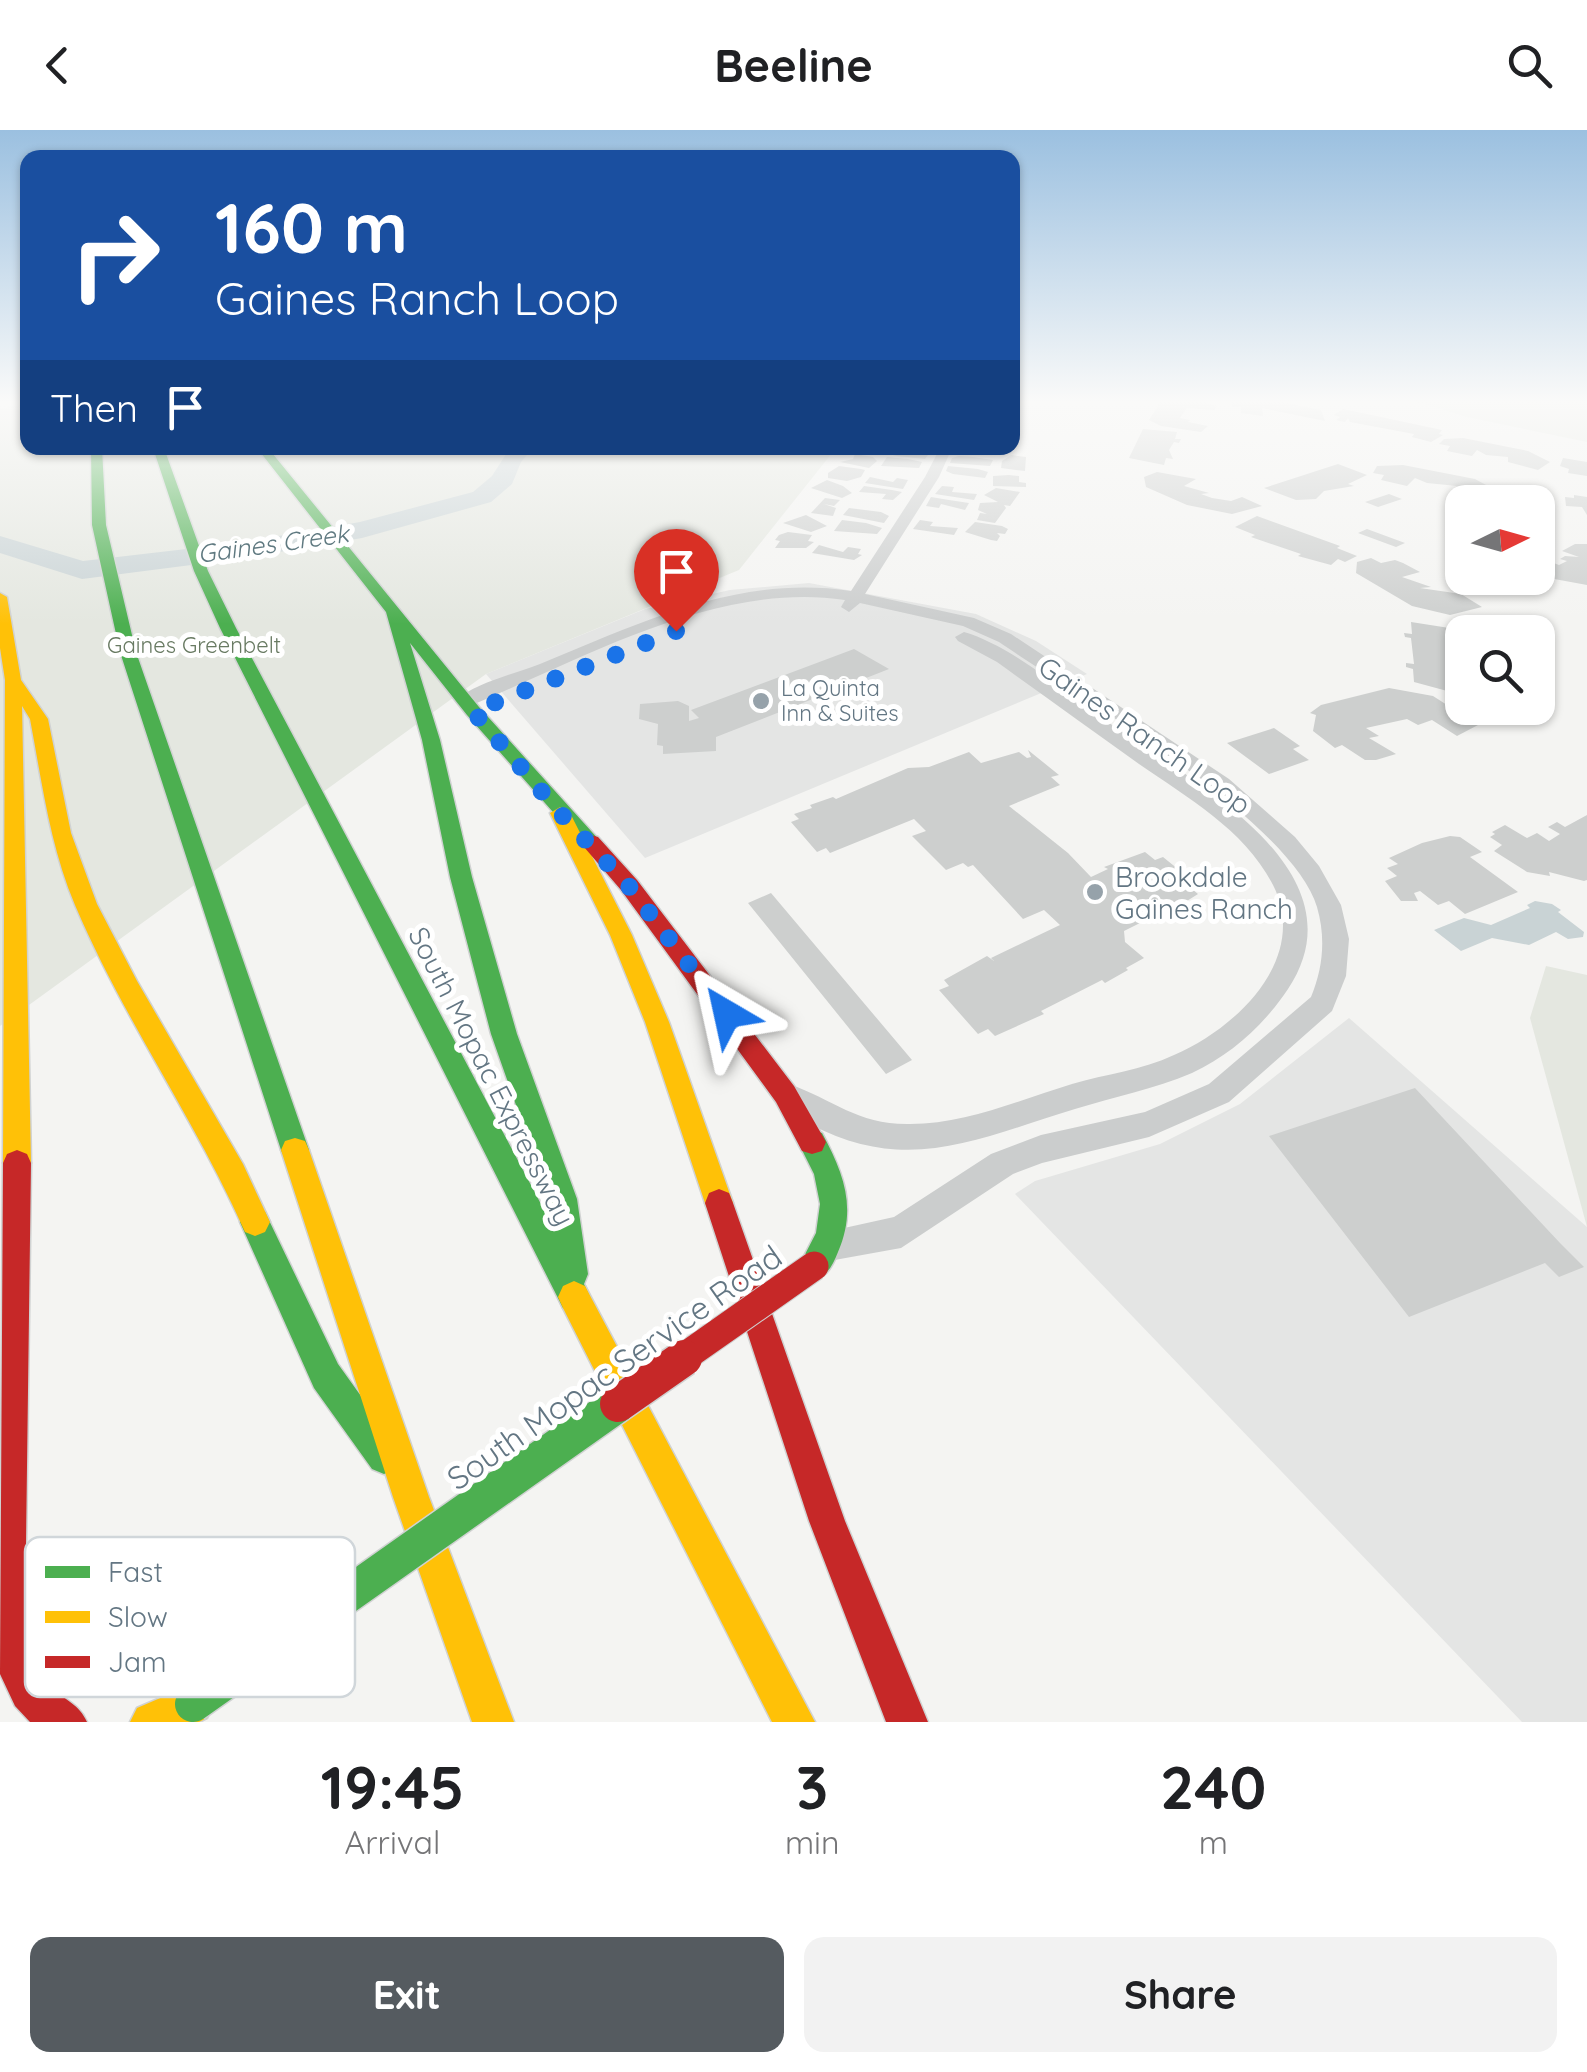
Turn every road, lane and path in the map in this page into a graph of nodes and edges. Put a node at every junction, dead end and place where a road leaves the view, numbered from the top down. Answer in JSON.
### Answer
{"nodes":[{"id":1,"x":96,"y":475,"type":"edge"},
{"id":2,"x":168,"y":475,"type":"edge"},
{"id":3,"x":283,"y":475,"type":"edge"},
{"id":4,"x":933,"y":475,"type":"edge"},
{"id":5,"x":0,"y":597,"type":"edge"},
{"id":6,"x":852,"y":602,"type":"junction"},
{"id":7,"x":393,"y":613,"type":"junction"},
{"id":8,"x":14,"y":680,"type":"junction"},
{"id":9,"x":469,"y":706,"type":"junction"},
{"id":10,"x":560,"y":813,"type":"junction"},
{"id":11,"x":1247,"y":819,"type":"junction"},
{"id":12,"x":785,"y":1094,"type":"junction"},
{"id":13,"x":1080,"y":1095,"type":"junction"},
{"id":14,"x":1102,"y":1135,"type":"junction"},
{"id":15,"x":829,"y":1244,"type":"junction"},
{"id":16,"x":577,"y":1306,"type":"junction"},
{"id":17,"x":412,"y":1497,"type":"junction"},
{"id":18,"x":355,"y":1590,"type":"edge"},
{"id":19,"x":25,"y":1690,"type":"edge"},
{"id":20,"x":30,"y":1697,"type":"edge"},
{"id":21,"x":203,"y":1697,"type":"edge"},
{"id":22,"x":66,"y":1722,"type":"edge"},
{"id":23,"x":151,"y":1722,"type":"edge"},
{"id":24,"x":493,"y":1722,"type":"edge"},
{"id":25,"x":794,"y":1722,"type":"edge"},
{"id":26,"x":907,"y":1722,"type":"edge"}],
"edges":[{"from":1,"to":17,"type":"main road"},
{"from":2,"to":16,"type":"main road","name":"South Mopac Expressway"},
{"from":3,"to":7,"type":"main road","name":"South Mopac Service Road"},
{"from":4,"to":6,"type":"street"},
{"from":5,"to":8,"type":"main road"},
{"from":6,"to":9,"type":"street","name":"Gaines Ranch Loop"},
{"from":6,"to":11,"type":"street","name":"Gaines Ranch Loop"},
{"from":7,"to":9,"type":"main road","name":"South Mopac Service Road"},
{"from":7,"to":16,"type":"main road"},
{"from":8,"to":17,"type":"main road"},
{"from":8,"to":19,"type":"main road"},
{"from":9,"to":10,"type":"main road","name":"South Mopac Service Road"},
{"from":10,"to":12,"type":"main road","name":"South Mopac Service Road"},
{"from":10,"to":26,"type":"main road"},
{"from":11,"to":13,"type":"street","name":"Gaines Ranch Loop"},
{"from":11,"to":14,"type":"street","name":"Gaines Ranch Loop"},
{"from":12,"to":13,"type":"street","name":"Gaines Ranch Loop"},
{"from":12,"to":15,"type":"main road","name":"South Mopac Service Road"},
{"from":13,"to":14,"type":"street"},
{"from":14,"to":15,"type":"street","name":"Gaines Ranch Loop"},
{"from":15,"to":18,"type":"main road","name":"South Mopac Service Road","bridge":true},
{"from":16,"to":25,"type":"main road","name":"South Mopac Expressway"},
{"from":17,"to":24,"type":"main road"},
{"from":20,"to":22,"type":"main road"},
{"from":21,"to":23,"type":"main road","name":"South Mopac Service Road","bridge":true}]}
